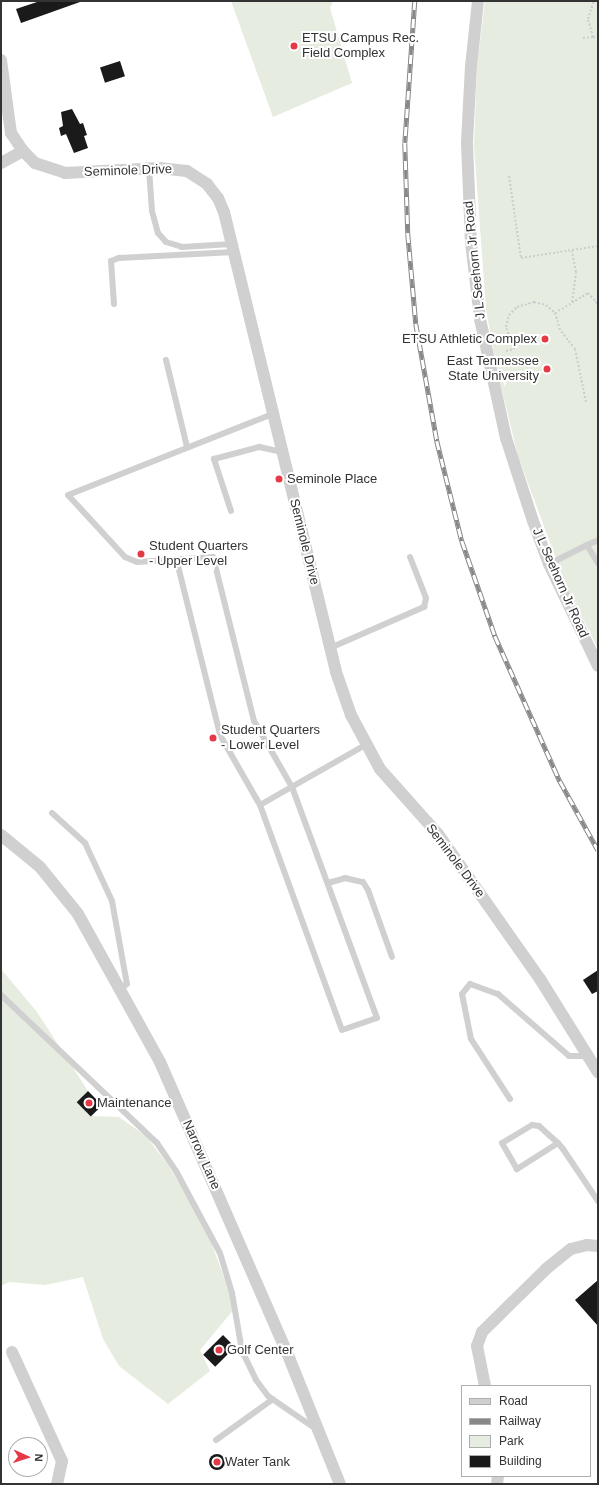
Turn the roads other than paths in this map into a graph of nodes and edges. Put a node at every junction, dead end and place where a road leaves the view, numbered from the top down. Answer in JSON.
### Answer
{"nodes":[{"id":1,"x":478,"y":1,"type":"edge"},
{"id":2,"x":1,"y":60,"type":"edge"},
{"id":3,"x":23,"y":151,"type":"junction"},
{"id":4,"x":1,"y":163,"type":"edge"},
{"id":5,"x":149,"y":168,"type":"junction"},
{"id":6,"x":233,"y":248,"type":"junction"},
{"id":7,"x":114,"y":304,"type":"dead end"},
{"id":8,"x":166,"y":360,"type":"dead end"},
{"id":9,"x":273,"y":414,"type":"junction"},
{"id":10,"x":187,"y":447,"type":"junction"},
{"id":11,"x":282,"y":452,"type":"junction"},
{"id":12,"x":230,"y":511,"type":"dead end"},
{"id":13,"x":598,"y":540,"type":"edge"},
{"id":14,"x":587,"y":545,"type":"junction"},
{"id":15,"x":410,"y":558,"type":"dead end"},
{"id":16,"x":597,"y":560,"type":"edge"},
{"id":17,"x":177,"y":562,"type":"junction"},
{"id":18,"x":549,"y":564,"type":"junction"},
{"id":19,"x":330,"y":648,"type":"junction"},
{"id":20,"x":598,"y":666,"type":"edge"},
{"id":21,"x":365,"y":745,"type":"junction"},
{"id":22,"x":292,"y":787,"type":"junction"},
{"id":23,"x":260,"y":805,"type":"junction"},
{"id":24,"x":52,"y":813,"type":"dead end"},
{"id":25,"x":1,"y":835,"type":"edge"},
{"id":26,"x":328,"y":883,"type":"junction"},
{"id":27,"x":392,"y":957,"type":"dead end"},
{"id":28,"x":120,"y":989,"type":"junction"},
{"id":29,"x":1,"y":995,"type":"edge"},
{"id":30,"x":588,"y":1056,"type":"junction"},
{"id":31,"x":598,"y":1072,"type":"edge"},
{"id":32,"x":510,"y":1099,"type":"dead end"},
{"id":33,"x":558,"y":1143,"type":"junction"},
{"id":34,"x":598,"y":1201,"type":"edge"},
{"id":35,"x":598,"y":1246,"type":"edge"},
{"id":36,"x":12,"y":1352,"type":"dead end"},
{"id":37,"x":485,"y":1385,"type":"edge"},
{"id":38,"x":273,"y":1399,"type":"junction"},
{"id":39,"x":317,"y":1430,"type":"junction"},
{"id":40,"x":216,"y":1440,"type":"dead end"},
{"id":41,"x":57,"y":1484,"type":"edge"},
{"id":42,"x":340,"y":1484,"type":"edge"}],
"edges":[{"from":1,"to":18,"type":"street","name":"J L Seehorn Jr Road"},
{"from":2,"to":3,"type":"street","name":"Seminole Drive"},
{"from":3,"to":4,"type":"street"},
{"from":3,"to":5,"type":"street","name":"Seminole Drive"},
{"from":5,"to":6,"type":"street","name":"Seminole Drive"},
{"from":5,"to":6,"type":"lane"},
{"from":6,"to":7,"type":"lane"},
{"from":6,"to":9,"type":"street","name":"Seminole Drive"},
{"from":8,"to":10,"type":"lane"},
{"from":9,"to":10,"type":"lane"},
{"from":9,"to":11,"type":"street","name":"Seminole Drive"},
{"from":10,"to":17,"type":"lane"},
{"from":11,"to":12,"type":"lane"},
{"from":11,"to":19,"type":"street","name":"Seminole Drive"},
{"from":13,"to":14,"type":"lane"},
{"from":14,"to":16,"type":"lane"},
{"from":14,"to":18,"type":"lane"},
{"from":15,"to":19,"type":"lane"},
{"from":17,"to":22,"type":"lane"},
{"from":17,"to":23,"type":"lane"},
{"from":18,"to":20,"type":"street","name":"J L Seehorn Jr Road"},
{"from":19,"to":21,"type":"street","name":"Seminole Drive"},
{"from":21,"to":22,"type":"lane"},
{"from":21,"to":30,"type":"street","name":"Seminole Drive"},
{"from":22,"to":23,"type":"lane"},
{"from":22,"to":26,"type":"lane"},
{"from":23,"to":26,"type":"lane"},
{"from":24,"to":28,"type":"lane"},
{"from":25,"to":28,"type":"street","name":"Narrow Lane"},
{"from":26,"to":27,"type":"lane"},
{"from":28,"to":39,"type":"street","name":"Narrow Lane"},
{"from":29,"to":38,"type":"lane"},
{"from":30,"to":31,"type":"street","name":"Seminole Drive"},
{"from":30,"to":32,"type":"lane"},
{"from":33,"to":33,"type":"lane"},
{"from":33,"to":34,"type":"lane"},
{"from":35,"to":37,"type":"street"},
{"from":36,"to":41,"type":"street"},
{"from":38,"to":39,"type":"lane"},
{"from":38,"to":40,"type":"lane"},
{"from":39,"to":42,"type":"street","name":"Narrow Lane"}]}
